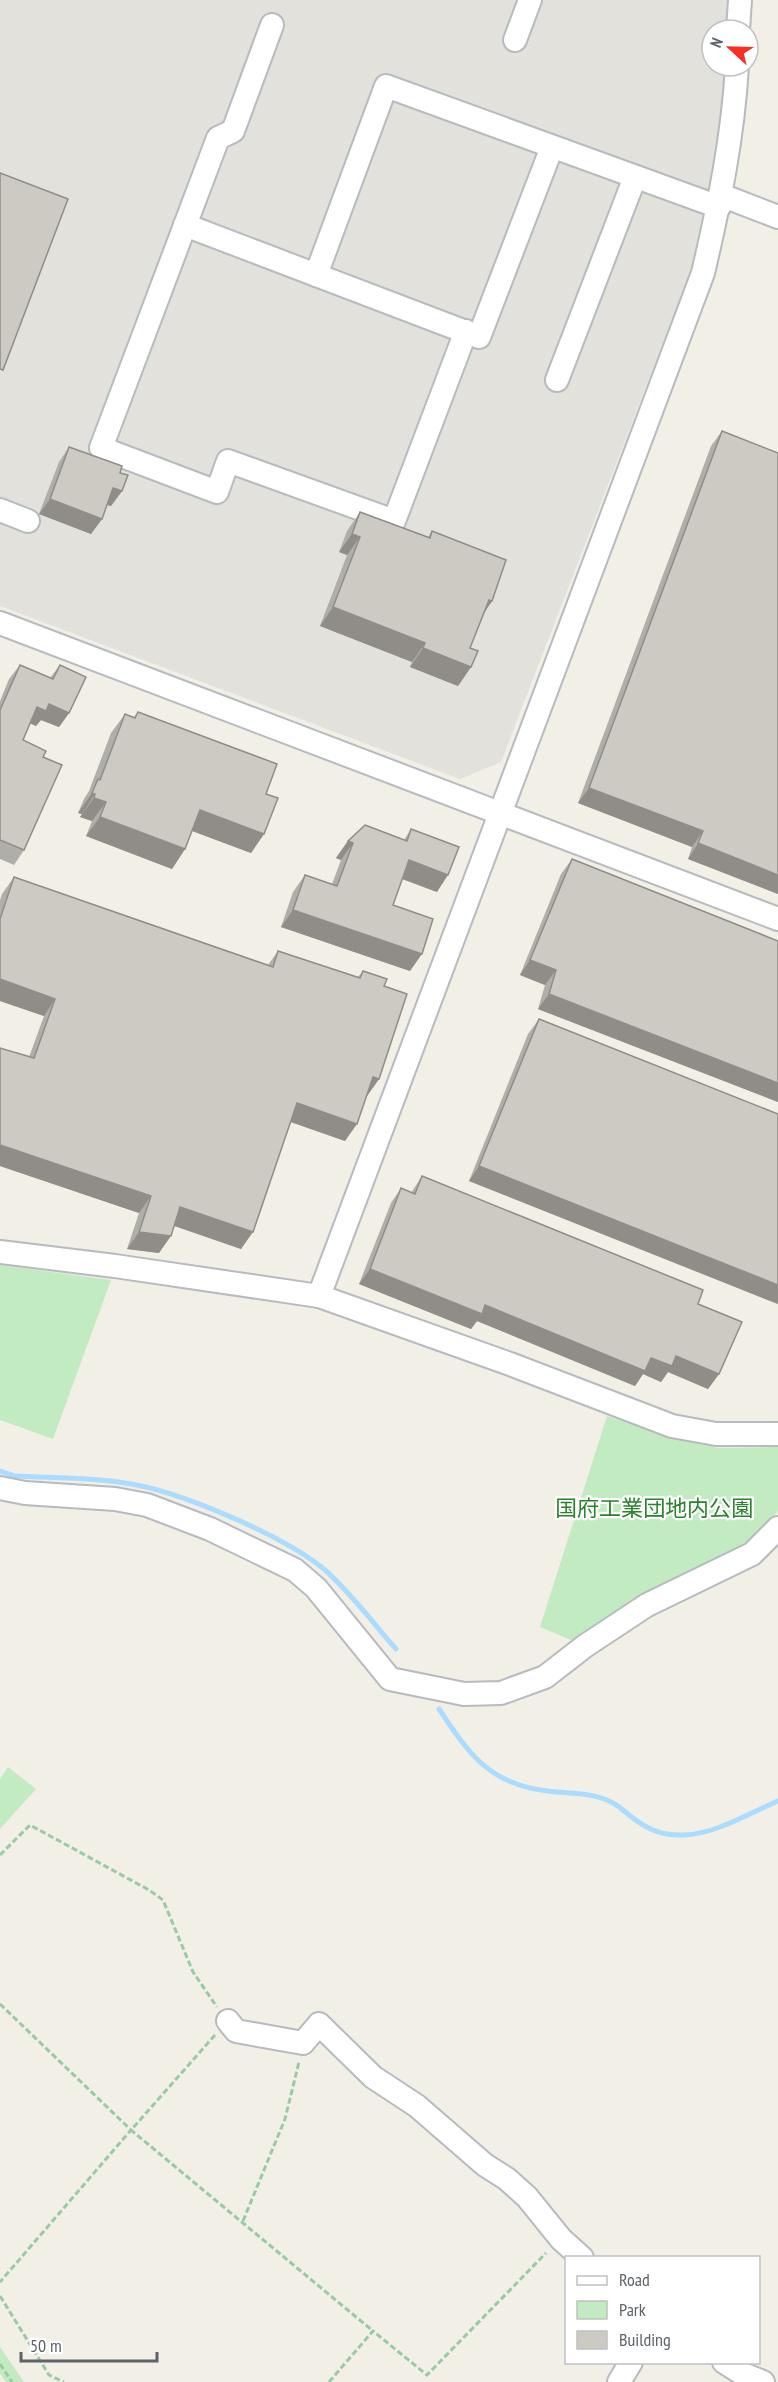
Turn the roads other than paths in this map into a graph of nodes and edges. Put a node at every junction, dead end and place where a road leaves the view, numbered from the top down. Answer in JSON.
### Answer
{"nodes":[{"id":1,"x":530,"y":0,"type":"edge"},
{"id":2,"x":740,"y":0,"type":"edge"},
{"id":3,"x":739,"y":18,"type":"edge"},
{"id":4,"x":272,"y":25,"type":"dead end"},
{"id":5,"x":515,"y":40,"type":"dead end"},
{"id":6,"x":736,"y":78,"type":"edge"},
{"id":7,"x":552,"y":147,"type":"junction"},
{"id":8,"x":635,"y":177,"type":"junction"},
{"id":9,"x":720,"y":201,"type":"junction"},
{"id":10,"x":778,"y":217,"type":"edge"},
{"id":11,"x":185,"y":225,"type":"junction"},
{"id":12,"x":316,"y":275,"type":"junction"},
{"id":13,"x":466,"y":331,"type":"junction"},
{"id":14,"x":557,"y":380,"type":"dead end"},
{"id":15,"x":0,"y":510,"type":"edge"},
{"id":16,"x":28,"y":521,"type":"dead end"},
{"id":17,"x":1,"y":625,"type":"edge"},
{"id":18,"x":499,"y":812,"type":"junction"},
{"id":19,"x":778,"y":919,"type":"edge"},
{"id":20,"x":0,"y":1252,"type":"edge"},
{"id":21,"x":319,"y":1296,"type":"junction"},
{"id":22,"x":778,"y":1434,"type":"edge"},
{"id":23,"x":0,"y":1488,"type":"edge"},
{"id":24,"x":778,"y":1528,"type":"edge"},
{"id":25,"x":228,"y":2021,"type":"road end"},
{"id":26,"x":580,"y":2256,"type":"edge"},
{"id":27,"x":630,"y":2364,"type":"edge"},
{"id":28,"x":727,"y":2364,"type":"edge"},
{"id":29,"x":619,"y":2382,"type":"edge"},
{"id":30,"x":763,"y":2382,"type":"edge"}],
"edges":[{"from":1,"to":5,"type":"street"},
{"from":2,"to":3,"type":"street"},
{"from":4,"to":11,"type":"street"},
{"from":6,"to":9,"type":"street"},
{"from":7,"to":8,"type":"street"},
{"from":7,"to":12,"type":"street"},
{"from":7,"to":13,"type":"street"},
{"from":8,"to":9,"type":"street"},
{"from":8,"to":14,"type":"street"},
{"from":9,"to":10,"type":"street"},
{"from":9,"to":18,"type":"street"},
{"from":11,"to":12,"type":"street"},
{"from":11,"to":13,"type":"street"},
{"from":12,"to":13,"type":"street"},
{"from":15,"to":16,"type":"street"},
{"from":17,"to":18,"type":"street"},
{"from":18,"to":19,"type":"street"},
{"from":18,"to":21,"type":"street"},
{"from":20,"to":21,"type":"street"},
{"from":21,"to":22,"type":"street"},
{"from":23,"to":24,"type":"street"},
{"from":25,"to":26,"type":"street"},
{"from":27,"to":29,"type":"street"},
{"from":28,"to":30,"type":"street"}]}
